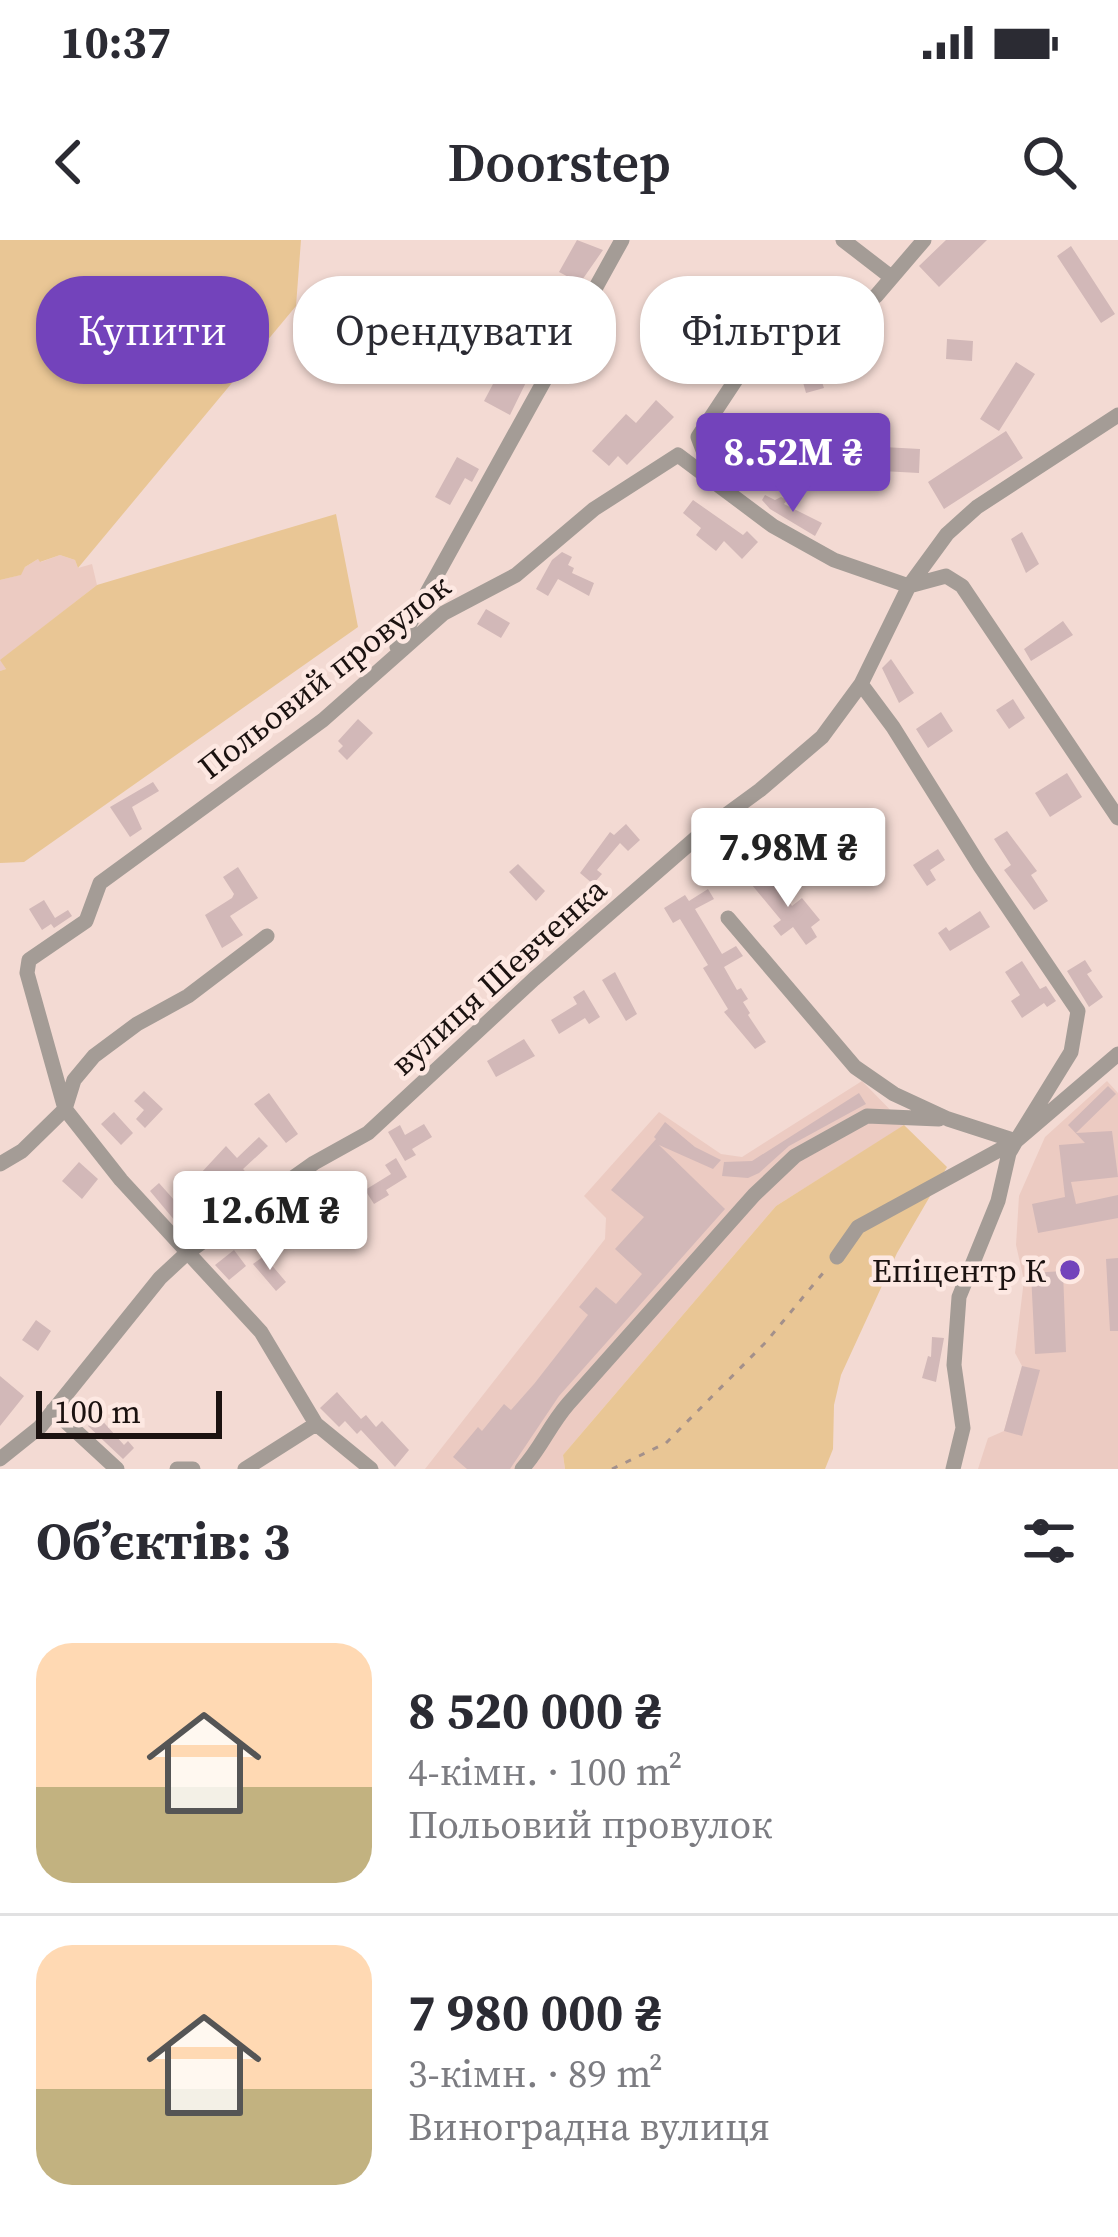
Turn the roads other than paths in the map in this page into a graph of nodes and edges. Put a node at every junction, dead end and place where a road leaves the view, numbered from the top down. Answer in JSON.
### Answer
{"nodes":[{"id":1,"x":622,"y":240,"type":"edge"},
{"id":2,"x":843,"y":240,"type":"edge"},
{"id":3,"x":924,"y":240,"type":"edge"},
{"id":4,"x":891,"y":277,"type":"junction"},
{"id":5,"x":1118,"y":415,"type":"edge"},
{"id":6,"x":714,"y":479,"type":"junction"},
{"id":7,"x":909,"y":586,"type":"junction"},
{"id":8,"x":393,"y":655,"type":"junction"},
{"id":9,"x":861,"y":684,"type":"junction"},
{"id":10,"x":1118,"y":818,"type":"edge"},
{"id":11,"x":728,"y":918,"type":"dead end"},
{"id":12,"x":267,"y":936,"type":"dead end"},
{"id":13,"x":1118,"y":1054,"type":"edge"},
{"id":14,"x":65,"y":1109,"type":"junction"},
{"id":15,"x":948,"y":1119,"type":"junction"},
{"id":16,"x":1016,"y":1141,"type":"junction"},
{"id":17,"x":0,"y":1165,"type":"edge"},
{"id":18,"x":188,"y":1252,"type":"junction"},
{"id":19,"x":837,"y":1257,"type":"road end"},
{"id":20,"x":53,"y":1410,"type":"junction"},
{"id":21,"x":316,"y":1424,"type":"junction"},
{"id":22,"x":0,"y":1460,"type":"edge"},
{"id":23,"x":117,"y":1469,"type":"edge"},
{"id":24,"x":177,"y":1469,"type":"edge"},
{"id":25,"x":193,"y":1469,"type":"edge"},
{"id":26,"x":244,"y":1469,"type":"edge"},
{"id":27,"x":371,"y":1469,"type":"edge"},
{"id":28,"x":522,"y":1469,"type":"edge"},
{"id":29,"x":953,"y":1469,"type":"edge"}],
"edges":[{"from":1,"to":8,"type":"street"},
{"from":2,"to":4,"type":"street"},
{"from":3,"to":4,"type":"street"},
{"from":4,"to":6,"type":"street"},
{"from":5,"to":7,"type":"street","name":"вулиця Шевченка"},
{"from":6,"to":7,"type":"street","name":"Польовий провулок"},
{"from":6,"to":8,"type":"street","name":"Польовий провулок"},
{"from":7,"to":9,"type":"street","name":"вулиця Шевченка"},
{"from":7,"to":10,"type":"street","name":"Польовий провулок"},
{"from":8,"to":14,"type":"street","name":"Польовий провулок"},
{"from":9,"to":16,"type":"street"},
{"from":9,"to":18,"type":"street","name":"вулиця Шевченка"},
{"from":11,"to":15,"type":"street"},
{"from":12,"to":14,"type":"street"},
{"from":13,"to":16,"type":"street"},
{"from":14,"to":17,"type":"street"},
{"from":14,"to":18,"type":"street","name":"Польовий провулок"},
{"from":15,"to":16,"type":"street"},
{"from":15,"to":28,"type":"street"},
{"from":16,"to":19,"type":"street"},
{"from":16,"to":29,"type":"street"},
{"from":18,"to":20,"type":"street","name":"вулиця Шевченка"},
{"from":18,"to":21,"type":"street"},
{"from":20,"to":22,"type":"street","name":"вулиця Шевченка"},
{"from":20,"to":23,"type":"street"},
{"from":21,"to":26,"type":"street"},
{"from":21,"to":27,"type":"street"},
{"from":24,"to":25,"type":"street"}]}
